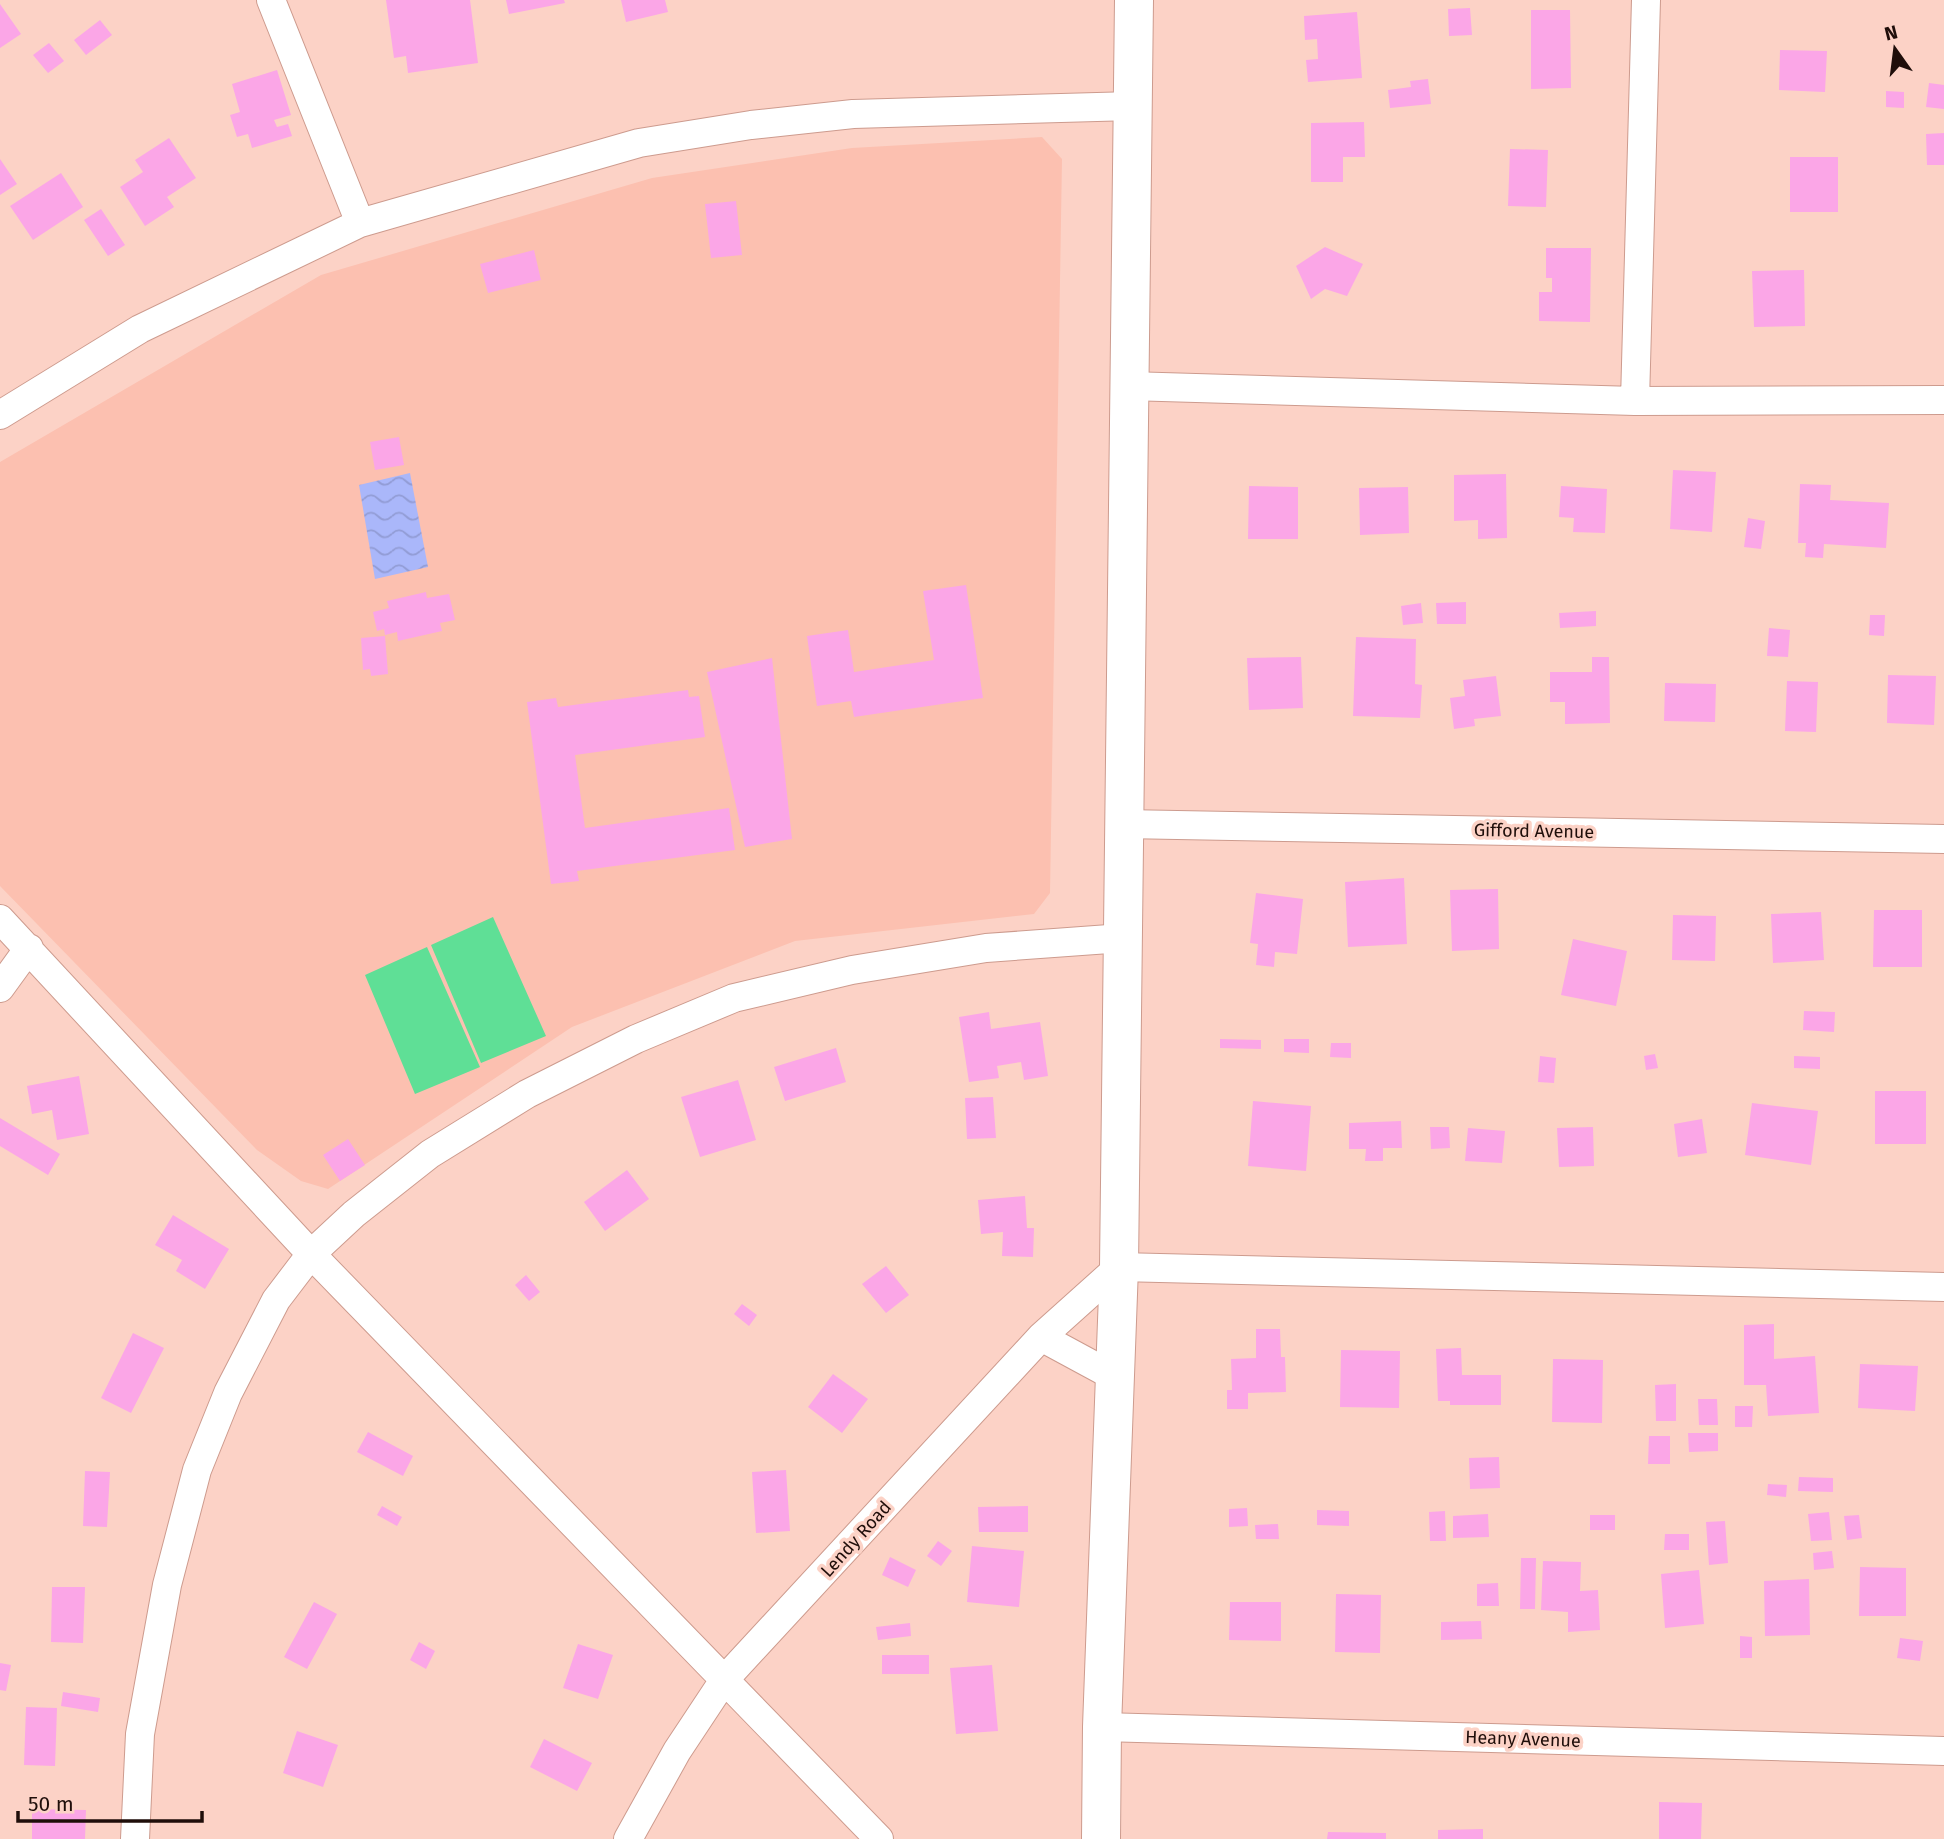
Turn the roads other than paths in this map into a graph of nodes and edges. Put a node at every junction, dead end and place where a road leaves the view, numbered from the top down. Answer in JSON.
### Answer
{"nodes":[{"id":1,"x":271,"y":0,"type":"edge"},
{"id":2,"x":1134,"y":0,"type":"edge"},
{"id":3,"x":1646,"y":0,"type":"edge"},
{"id":4,"x":1133,"y":106,"type":"junction"},
{"id":5,"x":360,"y":223,"type":"junction"},
{"id":6,"x":1128,"y":386,"type":"junction"},
{"id":7,"x":1944,"y":400,"type":"edge"},
{"id":8,"x":1635,"y":401,"type":"junction"},
{"id":9,"x":0,"y":415,"type":"edge"},
{"id":10,"x":1123,"y":824,"type":"junction"},
{"id":11,"x":1944,"y":839,"type":"edge"},
{"id":12,"x":0,"y":919,"type":"edge"},
{"id":13,"x":1123,"y":938,"type":"junction"},
{"id":14,"x":29,"y":948,"type":"junction"},
{"id":15,"x":0,"y":988,"type":"edge"},
{"id":16,"x":312,"y":1254,"type":"junction"},
{"id":17,"x":1119,"y":1267,"type":"junction"},
{"id":18,"x":1944,"y":1287,"type":"edge"},
{"id":19,"x":1041,"y":1337,"type":"junction"},
{"id":20,"x":1115,"y":1377,"type":"junction"},
{"id":21,"x":724,"y":1680,"type":"junction"},
{"id":22,"x":1102,"y":1727,"type":"junction"},
{"id":23,"x":1944,"y":1751,"type":"edge"},
{"id":24,"x":135,"y":1839,"type":"edge"},
{"id":25,"x":628,"y":1839,"type":"edge"},
{"id":26,"x":879,"y":1839,"type":"edge"},
{"id":27,"x":1101,"y":1839,"type":"edge"}],
"edges":[{"from":1,"to":5,"type":"street"},
{"from":2,"to":4,"type":"street"},
{"from":3,"to":8,"type":"street"},
{"from":4,"to":5,"type":"street"},
{"from":4,"to":6,"type":"street"},
{"from":5,"to":9,"type":"street"},
{"from":6,"to":8,"type":"street"},
{"from":6,"to":10,"type":"street"},
{"from":7,"to":8,"type":"street"},
{"from":10,"to":11,"type":"street","name":"Gifford Avenue"},
{"from":10,"to":13,"type":"street"},
{"from":12,"to":14,"type":"street"},
{"from":13,"to":16,"type":"street"},
{"from":13,"to":17,"type":"street"},
{"from":14,"to":15,"type":"street"},
{"from":14,"to":16,"type":"street"},
{"from":16,"to":21,"type":"street"},
{"from":16,"to":24,"type":"street"},
{"from":17,"to":18,"type":"street"},
{"from":17,"to":19,"type":"street","name":"Lendy Road"},
{"from":17,"to":20,"type":"street"},
{"from":19,"to":20,"type":"street"},
{"from":19,"to":21,"type":"street","name":"Lendy Road"},
{"from":20,"to":22,"type":"street"},
{"from":21,"to":25,"type":"street","name":"Lendy Road"},
{"from":21,"to":26,"type":"street"},
{"from":22,"to":23,"type":"street","name":"Heany Avenue"},
{"from":22,"to":27,"type":"street"}]}
